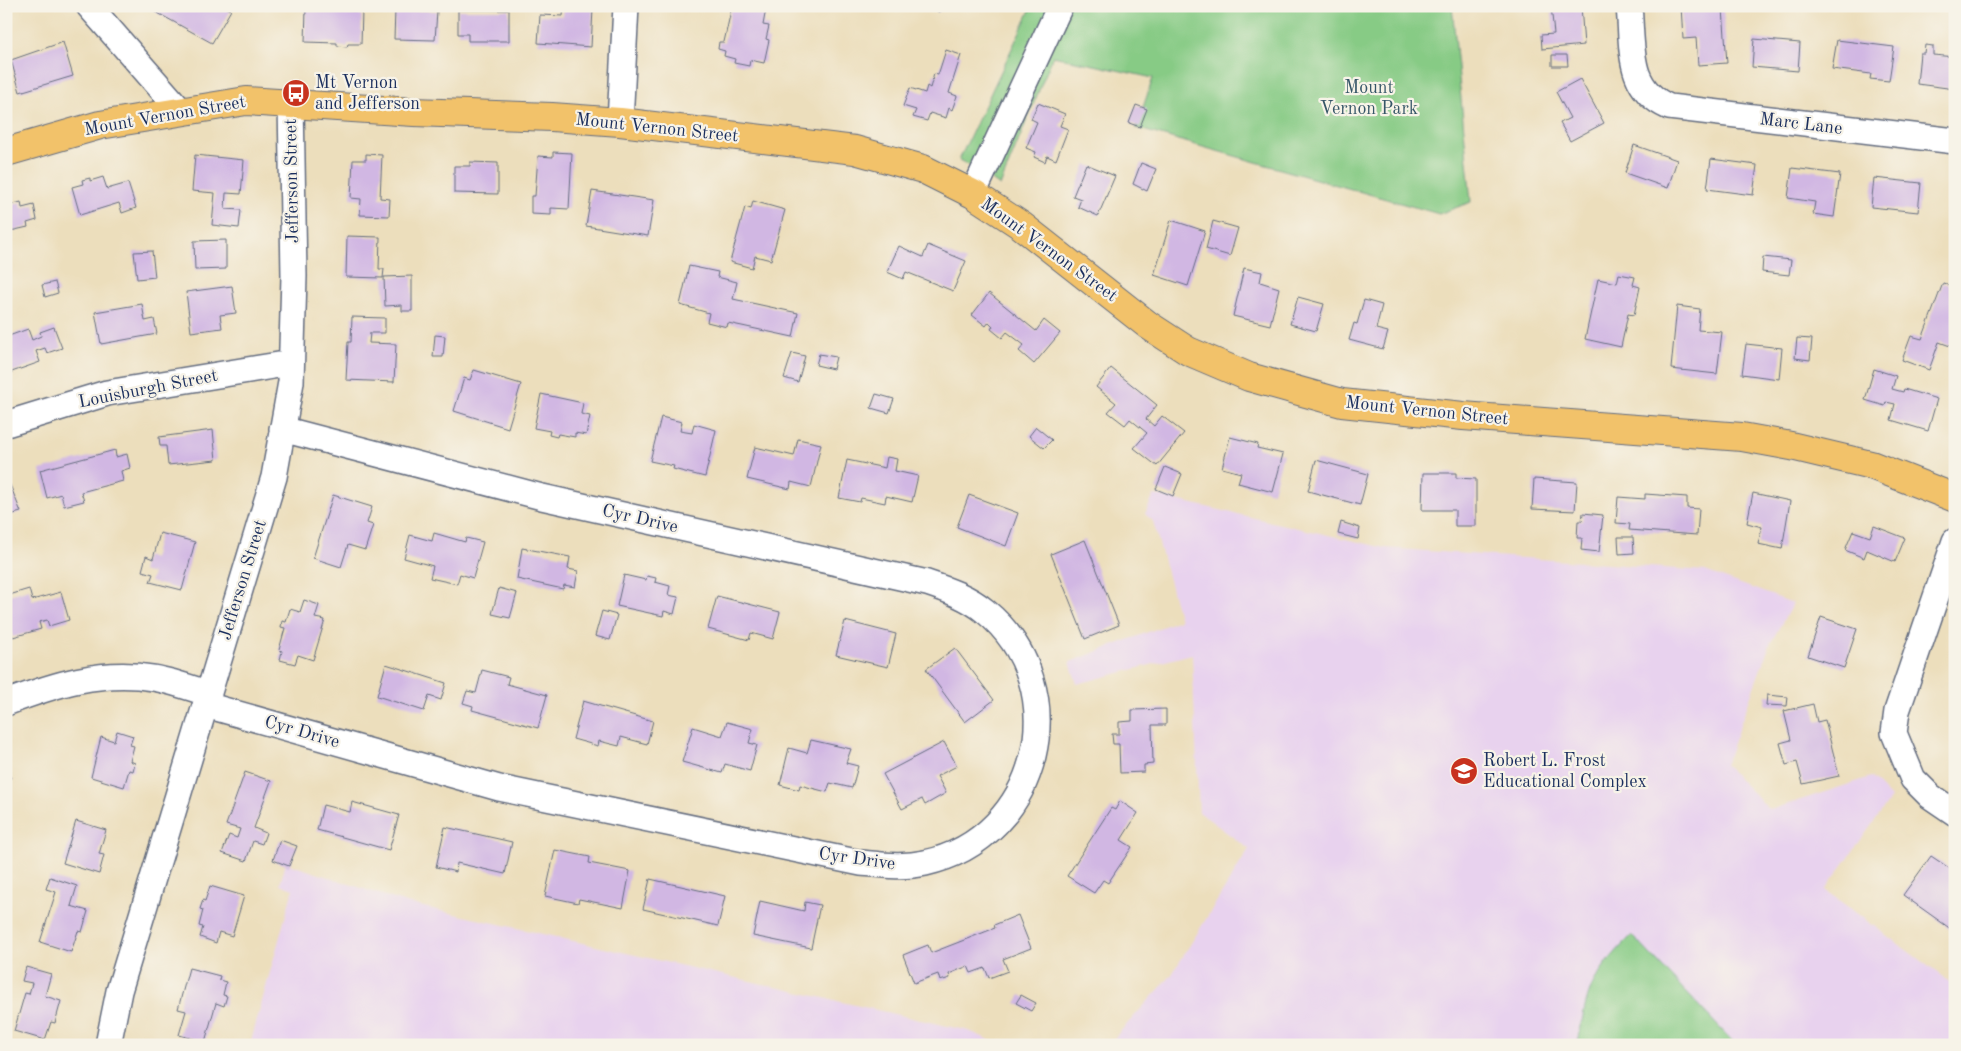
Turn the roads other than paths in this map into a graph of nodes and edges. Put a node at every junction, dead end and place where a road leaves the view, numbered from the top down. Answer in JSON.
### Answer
{"nodes":[{"id":1,"x":89,"y":6,"type":"edge"},
{"id":2,"x":626,"y":6,"type":"edge"},
{"id":3,"x":1060,"y":6,"type":"edge"},
{"id":4,"x":1629,"y":6,"type":"edge"},
{"id":5,"x":291,"y":102,"type":"junction"},
{"id":6,"x":180,"y":110,"type":"junction"},
{"id":7,"x":620,"y":122,"type":"junction"},
{"id":8,"x":1955,"y":141,"type":"edge"},
{"id":9,"x":6,"y":152,"type":"edge"},
{"id":10,"x":973,"y":194,"type":"junction"},
{"id":11,"x":292,"y":363,"type":"junction"},
{"id":12,"x":6,"y":424,"type":"edge"},
{"id":13,"x":282,"y":429,"type":"junction"},
{"id":14,"x":1955,"y":498,"type":"edge"},
{"id":15,"x":1955,"y":541,"type":"edge"},
{"id":16,"x":207,"y":699,"type":"junction"},
{"id":17,"x":6,"y":703,"type":"edge"},
{"id":18,"x":1955,"y":813,"type":"edge"},
{"id":19,"x":108,"y":1045,"type":"edge"}],
"edges":[{"from":1,"to":6,"type":"street"},
{"from":2,"to":7,"type":"street"},
{"from":3,"to":10,"type":"street"},
{"from":4,"to":8,"type":"street","name":"Marc Lane"},
{"from":5,"to":6,"type":"main road","name":"Mount Vernon Street"},
{"from":5,"to":7,"type":"main road","name":"Mount Vernon Street"},
{"from":5,"to":11,"type":"street","name":"Jefferson Street"},
{"from":6,"to":9,"type":"main road","name":"Mount Vernon Street"},
{"from":7,"to":10,"type":"main road","name":"Mount Vernon Street"},
{"from":10,"to":14,"type":"main road","name":"Mount Vernon Street"},
{"from":11,"to":12,"type":"street","name":"Louisburgh Street"},
{"from":11,"to":13,"type":"street","name":"Jefferson Street"},
{"from":13,"to":16,"type":"street","name":"Jefferson Street"},
{"from":13,"to":16,"type":"street","name":"Cyr Drive"},
{"from":15,"to":18,"type":"street"},
{"from":16,"to":17,"type":"street","name":"Cyr Drive"},
{"from":16,"to":19,"type":"street","name":"Jefferson Street"}]}
